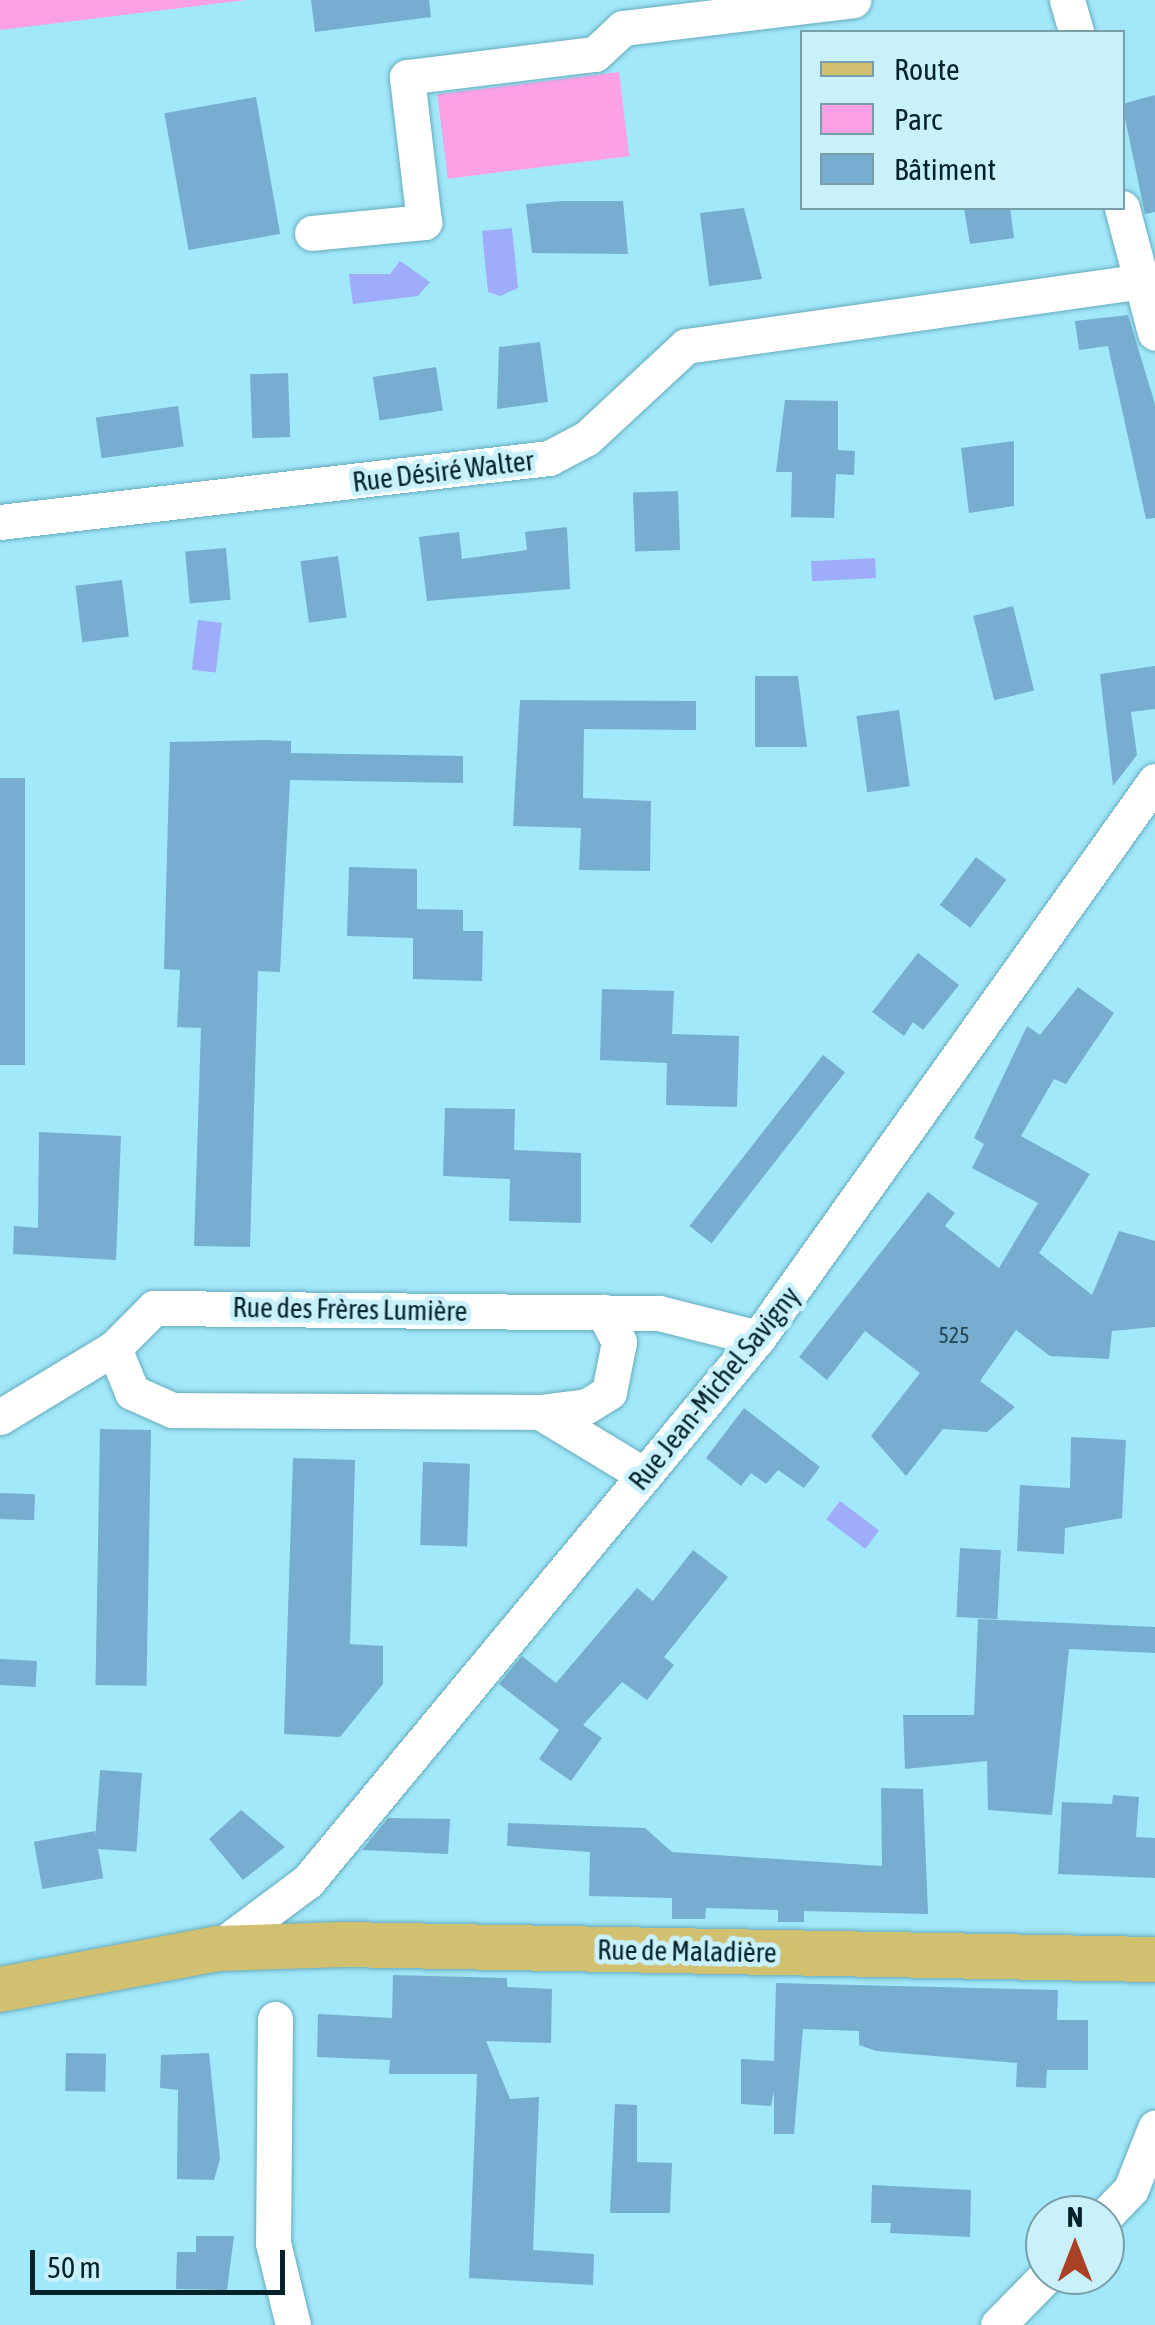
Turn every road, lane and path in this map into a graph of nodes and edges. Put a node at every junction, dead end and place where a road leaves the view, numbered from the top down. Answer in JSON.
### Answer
{"nodes":[{"id":1,"x":853,"y":0,"type":"edge"},
{"id":2,"x":1067,"y":0,"type":"edge"},
{"id":3,"x":1075,"y":30,"type":"edge"},
{"id":4,"x":1123,"y":210,"type":"edge"},
{"id":5,"x":312,"y":233,"type":"dead end"},
{"id":6,"x":1141,"y":281,"type":"junction"},
{"id":7,"x":1155,"y":332,"type":"edge"},
{"id":8,"x":0,"y":522,"type":"edge"},
{"id":9,"x":1155,"y":780,"type":"edge"},
{"id":10,"x":604,"y":1312,"type":"junction"},
{"id":11,"x":758,"y":1338,"type":"junction"},
{"id":12,"x":114,"y":1348,"type":"junction"},
{"id":13,"x":540,"y":1412,"type":"junction"},
{"id":14,"x":0,"y":1417,"type":"edge"},
{"id":15,"x":644,"y":1475,"type":"junction"},
{"id":16,"x":218,"y":1948,"type":"junction"},
{"id":17,"x":1155,"y":1959,"type":"edge"},
{"id":18,"x":0,"y":1989,"type":"edge"},
{"id":19,"x":275,"y":2019,"type":"dead end"},
{"id":20,"x":1155,"y":2128,"type":"edge"},
{"id":21,"x":1125,"y":2196,"type":"edge"},
{"id":22,"x":1027,"y":2295,"type":"edge"},
{"id":23,"x":293,"y":2325,"type":"edge"},
{"id":24,"x":998,"y":2325,"type":"edge"}],
"edges":[{"from":1,"to":5,"type":"street"},
{"from":2,"to":3,"type":"street"},
{"from":4,"to":6,"type":"street"},
{"from":6,"to":7,"type":"street"},
{"from":6,"to":8,"type":"street","name":"Rue Désiré Walter"},
{"from":9,"to":11,"type":"street","name":"Rue Jean-Michel Savigny"},
{"from":10,"to":11,"type":"street","name":"Rue des Frères Lumière"},
{"from":10,"to":12,"type":"street","name":"Rue des Frères Lumière"},
{"from":10,"to":13,"type":"street"},
{"from":11,"to":15,"type":"street","name":"Rue Jean-Michel Savigny"},
{"from":12,"to":13,"type":"street"},
{"from":12,"to":14,"type":"street","name":"Rue des Frères Lumière"},
{"from":13,"to":15,"type":"street"},
{"from":15,"to":16,"type":"street","name":"Rue Jean-Michel Savigny"},
{"from":16,"to":17,"type":"main road","name":"Rue de Maladière"},
{"from":16,"to":18,"type":"main road","name":"Rue de Maladière"},
{"from":19,"to":23,"type":"street"},
{"from":20,"to":21,"type":"street"},
{"from":22,"to":24,"type":"street"}]}
